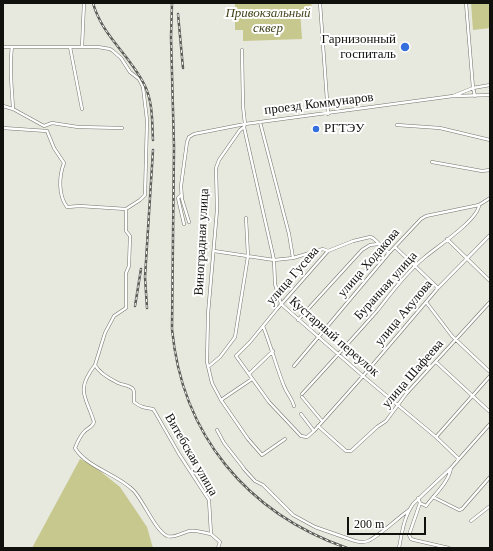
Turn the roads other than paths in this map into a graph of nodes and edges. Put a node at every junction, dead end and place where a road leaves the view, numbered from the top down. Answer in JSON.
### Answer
{"nodes":[{"id":1,"x":84,"y":3,"type":"edge"},
{"id":2,"x":320,"y":3,"type":"edge"},
{"id":3,"x":466,"y":3,"type":"edge"},
{"id":4,"x":3,"y":47,"type":"edge"},
{"id":5,"x":12,"y":47,"type":"junction"},
{"id":6,"x":70,"y":47,"type":"junction"},
{"id":7,"x":82,"y":47,"type":"junction"},
{"id":8,"x":242,"y":50,"type":"dead end"},
{"id":9,"x":490,"y":85,"type":"edge"},
{"id":10,"x":472,"y":88,"type":"junction"},
{"id":11,"x":490,"y":95,"type":"edge"},
{"id":12,"x":454,"y":96,"type":"junction"},
{"id":13,"x":475,"y":96,"type":"junction"},
{"id":14,"x":3,"y":106,"type":"edge"},
{"id":15,"x":13,"y":109,"type":"junction"},
{"id":16,"x":82,"y":109,"type":"dead end"},
{"id":17,"x":328,"y":114,"type":"junction"},
{"id":18,"x":260,"y":122,"type":"junction"},
{"id":19,"x":245,"y":125,"type":"junction"},
{"id":20,"x":397,"y":125,"type":"dead end"},
{"id":21,"x":44,"y":126,"type":"junction"},
{"id":22,"x":3,"y":128,"type":"edge"},
{"id":23,"x":122,"y":128,"type":"dead end"},
{"id":24,"x":47,"y":131,"type":"junction"},
{"id":25,"x":490,"y":140,"type":"edge"},
{"id":26,"x":432,"y":162,"type":"dead end"},
{"id":27,"x":490,"y":170,"type":"edge"},
{"id":28,"x":182,"y":195,"type":"junction"},
{"id":29,"x":490,"y":198,"type":"edge"},
{"id":30,"x":479,"y":205,"type":"junction"},
{"id":31,"x":126,"y":209,"type":"junction"},
{"id":32,"x":246,"y":218,"type":"dead end"},
{"id":33,"x":189,"y":222,"type":"dead end"},
{"id":34,"x":184,"y":224,"type":"dead end"},
{"id":35,"x":490,"y":234,"type":"edge"},
{"id":36,"x":447,"y":239,"type":"junction"},
{"id":37,"x":378,"y":244,"type":"junction"},
{"id":38,"x":395,"y":247,"type":"junction"},
{"id":39,"x":214,"y":251,"type":"junction"},
{"id":40,"x":328,"y":251,"type":"junction"},
{"id":41,"x":389,"y":253,"type":"junction"},
{"id":42,"x":248,"y":256,"type":"junction"},
{"id":43,"x":293,"y":258,"type":"junction"},
{"id":44,"x":466,"y":258,"type":"junction"},
{"id":45,"x":274,"y":260,"type":"junction"},
{"id":46,"x":415,"y":266,"type":"junction"},
{"id":47,"x":490,"y":282,"type":"edge"},
{"id":48,"x":438,"y":288,"type":"junction"},
{"id":49,"x":426,"y":302,"type":"junction"},
{"id":50,"x":490,"y":302,"type":"edge"},
{"id":51,"x":281,"y":304,"type":"junction"},
{"id":52,"x":298,"y":320,"type":"junction"},
{"id":53,"x":263,"y":325,"type":"junction"},
{"id":54,"x":318,"y":338,"type":"junction"},
{"id":55,"x":456,"y":340,"type":"junction"},
{"id":56,"x":272,"y":351,"type":"junction"},
{"id":57,"x":338,"y":355,"type":"junction"},
{"id":58,"x":436,"y":362,"type":"junction"},
{"id":59,"x":95,"y":365,"type":"junction"},
{"id":60,"x":294,"y":366,"type":"dead end"},
{"id":61,"x":208,"y":367,"type":"junction"},
{"id":62,"x":490,"y":372,"type":"edge"},
{"id":63,"x":249,"y":374,"type":"junction"},
{"id":64,"x":363,"y":376,"type":"junction"},
{"id":65,"x":490,"y":376,"type":"edge"},
{"id":66,"x":252,"y":379,"type":"junction"},
{"id":67,"x":473,"y":396,"type":"junction"},
{"id":68,"x":221,"y":400,"type":"junction"},
{"id":69,"x":294,"y":406,"type":"dead end"},
{"id":70,"x":398,"y":406,"type":"junction"},
{"id":71,"x":490,"y":412,"type":"edge"},
{"id":72,"x":301,"y":414,"type":"dead end"},
{"id":73,"x":322,"y":421,"type":"junction"},
{"id":74,"x":490,"y":424,"type":"edge"},
{"id":75,"x":318,"y":426,"type":"junction"},
{"id":76,"x":217,"y":430,"type":"dead end"},
{"id":77,"x":314,"y":431,"type":"junction"},
{"id":78,"x":436,"y":437,"type":"junction"},
{"id":79,"x":285,"y":439,"type":"dead end"},
{"id":80,"x":459,"y":458,"type":"junction"},
{"id":81,"x":451,"y":468,"type":"junction"},
{"id":82,"x":490,"y":477,"type":"edge"},
{"id":83,"x":433,"y":497,"type":"junction"},
{"id":84,"x":418,"y":498,"type":"junction"},
{"id":85,"x":420,"y":503,"type":"junction"},
{"id":86,"x":490,"y":506,"type":"edge"},
{"id":87,"x":409,"y":510,"type":"junction"},
{"id":88,"x":489,"y":511,"type":"edge"},
{"id":89,"x":471,"y":521,"type":"dead end"},
{"id":90,"x":211,"y":534,"type":"junction"},
{"id":91,"x":218,"y":548,"type":"edge"},
{"id":92,"x":399,"y":548,"type":"edge"},
{"id":93,"x":449,"y":548,"type":"edge"}],
"edges":[{"from":1,"to":7,"type":"street"},
{"from":2,"to":17,"type":"street"},
{"from":3,"to":10,"type":"street"},
{"from":4,"to":5,"type":"street"},
{"from":5,"to":6,"type":"street"},
{"from":5,"to":15,"type":"street"},
{"from":6,"to":7,"type":"street"},
{"from":6,"to":16,"type":"street"},
{"from":7,"to":31,"type":"street"},
{"from":8,"to":19,"type":"street","name":"Кустарный переулок"},
{"from":9,"to":10,"type":"street","name":"проезд Коммунаров"},
{"from":10,"to":12,"type":"street","name":"проезд Коммунаров"},
{"from":10,"to":13,"type":"street"},
{"from":11,"to":13,"type":"street","name":"проезд Коммунаров"},
{"from":12,"to":13,"type":"street","name":"проезд Коммунаров"},
{"from":12,"to":17,"type":"street","name":"проезд Коммунаров"},
{"from":14,"to":15,"type":"street"},
{"from":15,"to":21,"type":"street"},
{"from":17,"to":18,"type":"street","name":"проезд Коммунаров"},
{"from":18,"to":19,"type":"street","name":"проезд Коммунаров"},
{"from":18,"to":43,"type":"street","name":"улица Гусева"},
{"from":19,"to":28,"type":"street","name":"проезд Коммунаров"},
{"from":19,"to":39,"type":"street","name":"Виноградная улица"},
{"from":19,"to":45,"type":"street","name":"Кустарный переулок"},
{"from":20,"to":25,"type":"street"},
{"from":21,"to":23,"type":"street"},
{"from":21,"to":24,"type":"street"},
{"from":22,"to":24,"type":"street"},
{"from":24,"to":31,"type":"street"},
{"from":26,"to":27,"type":"street"},
{"from":28,"to":33,"type":"street"},
{"from":28,"to":34,"type":"street"},
{"from":29,"to":30,"type":"street","name":"Буранная улица"},
{"from":30,"to":36,"type":"street","name":"Буранная улица"},
{"from":30,"to":38,"type":"street","name":"улица Ходакова"},
{"from":31,"to":59,"type":"street"},
{"from":32,"to":42,"type":"street"},
{"from":35,"to":44,"type":"street","name":"улица Акулова"},
{"from":36,"to":44,"type":"street"},
{"from":36,"to":46,"type":"street","name":"Буранная улица"},
{"from":37,"to":40,"type":"street","name":"улица Гусева"},
{"from":37,"to":41,"type":"street"},
{"from":37,"to":52,"type":"street"},
{"from":38,"to":41,"type":"street","name":"улица Ходакова"},
{"from":38,"to":46,"type":"street"},
{"from":39,"to":42,"type":"street"},
{"from":39,"to":61,"type":"street","name":"Виноградная улица"},
{"from":40,"to":43,"type":"street"},
{"from":40,"to":51,"type":"street","name":"улица Гусева"},
{"from":41,"to":54,"type":"street","name":"улица Ходакова"},
{"from":42,"to":45,"type":"street"},
{"from":42,"to":61,"type":"street"},
{"from":43,"to":45,"type":"street"},
{"from":44,"to":47,"type":"street"},
{"from":44,"to":48,"type":"street","name":"улица Акулова"},
{"from":45,"to":51,"type":"street","name":"Кустарный переулок"},
{"from":46,"to":48,"type":"street"},
{"from":46,"to":57,"type":"street","name":"Буранная улица"},
{"from":48,"to":49,"type":"street","name":"улица Акулова"},
{"from":49,"to":55,"type":"street"},
{"from":49,"to":64,"type":"street","name":"улица Акулова"},
{"from":50,"to":55,"type":"street","name":"улица Шафеева"},
{"from":51,"to":52,"type":"street","name":"Кустарный переулок"},
{"from":51,"to":53,"type":"street","name":"улица Гусева"},
{"from":52,"to":54,"type":"street","name":"Кустарный переулок"},
{"from":53,"to":56,"type":"street"},
{"from":53,"to":63,"type":"street","name":"улица Гусева"},
{"from":54,"to":57,"type":"street","name":"Кустарный переулок"},
{"from":54,"to":60,"type":"street","name":"улица Ходакова"},
{"from":55,"to":58,"type":"street","name":"улица Шафеева"},
{"from":55,"to":62,"type":"street"},
{"from":56,"to":63,"type":"street"},
{"from":56,"to":69,"type":"street"},
{"from":57,"to":64,"type":"street","name":"Кустарный переулок"},
{"from":57,"to":73,"type":"street","name":"Буранная улица"},
{"from":58,"to":67,"type":"street"},
{"from":58,"to":70,"type":"street","name":"улица Шафеева"},
{"from":59,"to":90,"type":"street","name":"Витебская улица"},
{"from":59,"to":90,"type":"street"},
{"from":61,"to":68,"type":"street","name":"Виноградная улица"},
{"from":63,"to":66,"type":"street"},
{"from":64,"to":70,"type":"street","name":"Кустарный переулок"},
{"from":64,"to":73,"type":"street","name":"улица Акулова"},
{"from":65,"to":67,"type":"street"},
{"from":66,"to":68,"type":"street"},
{"from":66,"to":77,"type":"street"},
{"from":67,"to":71,"type":"street"},
{"from":67,"to":78,"type":"street"},
{"from":68,"to":79,"type":"street","name":"Виноградная улица"},
{"from":70,"to":75,"type":"street","name":"улица Шафеева"},
{"from":70,"to":78,"type":"street","name":"Кустарный переулок"},
{"from":72,"to":77,"type":"street"},
{"from":73,"to":75,"type":"street","name":"улица Акулова"},
{"from":74,"to":80,"type":"street"},
{"from":75,"to":77,"type":"street","name":"улица Акулова"},
{"from":76,"to":87,"type":"street"},
{"from":78,"to":80,"type":"street","name":"Кустарный переулок"},
{"from":80,"to":81,"type":"street"},
{"from":81,"to":83,"type":"street"},
{"from":81,"to":84,"type":"street"},
{"from":82,"to":83,"type":"street"},
{"from":83,"to":85,"type":"street"},
{"from":84,"to":85,"type":"street"},
{"from":84,"to":87,"type":"street"},
{"from":85,"to":93,"type":"street"},
{"from":86,"to":88,"type":"street"},
{"from":87,"to":92,"type":"street"},
{"from":88,"to":89,"type":"street"},
{"from":90,"to":91,"type":"street","name":"Витебская улица"}]}
